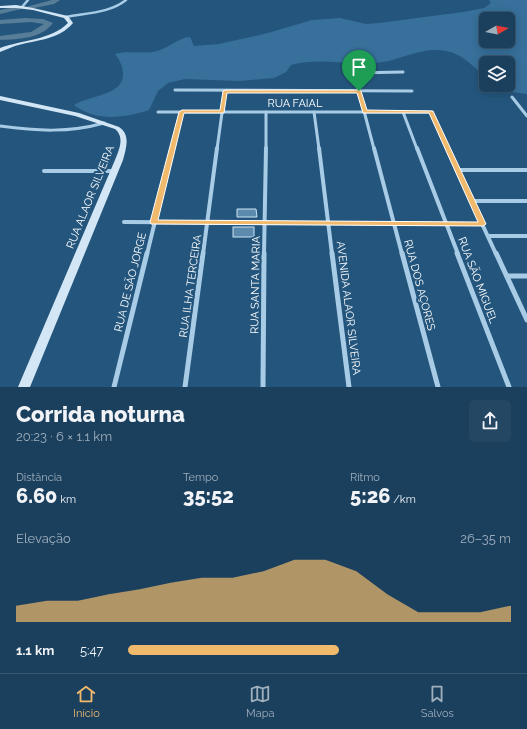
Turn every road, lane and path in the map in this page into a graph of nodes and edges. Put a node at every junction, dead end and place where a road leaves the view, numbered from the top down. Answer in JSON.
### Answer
{"nodes":[{"id":1,"x":28,"y":0,"type":"edge"},
{"id":2,"x":126,"y":0,"type":"edge"},
{"id":3,"x":0,"y":7,"type":"edge"},
{"id":4,"x":22,"y":7,"type":"junction"},
{"id":5,"x":66,"y":17,"type":"junction"},
{"id":6,"x":0,"y":50,"type":"edge"},
{"id":7,"x":403,"y":72,"type":"dead end"},
{"id":8,"x":175,"y":90,"type":"dead end"},
{"id":9,"x":225,"y":91,"type":"junction"},
{"id":10,"x":359,"y":91,"type":"junction"},
{"id":11,"x":412,"y":91,"type":"dead end"},
{"id":12,"x":512,"y":97,"type":"dead end"},
{"id":13,"x":0,"y":98,"type":"edge"},
{"id":14,"x":158,"y":112,"type":"dead end"},
{"id":15,"x":182,"y":112,"type":"junction"},
{"id":16,"x":222,"y":112,"type":"junction"},
{"id":17,"x":266,"y":112,"type":"junction"},
{"id":18,"x":314,"y":112,"type":"junction"},
{"id":19,"x":365,"y":112,"type":"junction"},
{"id":20,"x":403,"y":112,"type":"junction"},
{"id":21,"x":527,"y":116,"type":"edge"},
{"id":22,"x":104,"y":123,"type":"junction"},
{"id":23,"x":0,"y":126,"type":"edge"},
{"id":24,"x":458,"y":170,"type":"junction"},
{"id":25,"x":527,"y":170,"type":"edge"},
{"id":26,"x":44,"y":171,"type":"dead end"},
{"id":27,"x":114,"y":172,"type":"junction"},
{"id":28,"x":472,"y":201,"type":"junction"},
{"id":29,"x":527,"y":201,"type":"edge"},
{"id":30,"x":124,"y":222,"type":"dead end"},
{"id":31,"x":154,"y":222,"type":"junction"},
{"id":32,"x":207,"y":223,"type":"junction"},
{"id":33,"x":264,"y":223,"type":"junction"},
{"id":34,"x":329,"y":223,"type":"junction"},
{"id":35,"x":394,"y":224,"type":"junction"},
{"id":36,"x":446,"y":224,"type":"junction"},
{"id":37,"x":483,"y":224,"type":"junction"},
{"id":38,"x":488,"y":236,"type":"junction"},
{"id":39,"x":527,"y":236,"type":"edge"},
{"id":40,"x":507,"y":276,"type":"junction"},
{"id":41,"x":527,"y":276,"type":"edge"},
{"id":42,"x":527,"y":320,"type":"edge"},
{"id":43,"x":24,"y":387,"type":"edge"},
{"id":44,"x":114,"y":387,"type":"edge"},
{"id":45,"x":185,"y":387,"type":"edge"},
{"id":46,"x":263,"y":387,"type":"edge"},
{"id":47,"x":349,"y":387,"type":"edge"},
{"id":48,"x":438,"y":387,"type":"edge"},
{"id":49,"x":510,"y":387,"type":"edge"}],
"edges":[{"from":1,"to":4,"type":"street"},
{"from":2,"to":5,"type":"street"},
{"from":3,"to":4,"type":"street"},
{"from":4,"to":5,"type":"street"},
{"from":5,"to":6,"type":"street"},
{"from":7,"to":10,"type":"street","name":"RUA DOS AÇORES"},
{"from":8,"to":9,"type":"street"},
{"from":9,"to":10,"type":"street"},
{"from":9,"to":16,"type":"street","name":"RUA ILHA TERCEIRA"},
{"from":10,"to":11,"type":"street"},
{"from":10,"to":19,"type":"street","name":"RUA DOS AÇORES"},
{"from":12,"to":21,"type":"street"},
{"from":13,"to":22,"type":"street","name":"RUA ALAOR SILVEIRA"},
{"from":14,"to":15,"type":"street","name":"RUA FAIAL"},
{"from":15,"to":16,"type":"street","name":"RUA FAIAL"},
{"from":15,"to":31,"type":"street","name":"RUA DE SÃO JORGE"},
{"from":16,"to":17,"type":"street","name":"RUA FAIAL"},
{"from":16,"to":32,"type":"street","name":"RUA ILHA TERCEIRA"},
{"from":17,"to":18,"type":"street","name":"RUA FAIAL"},
{"from":17,"to":33,"type":"street","name":"RUA SANTA MARIA"},
{"from":18,"to":19,"type":"street","name":"RUA FAIAL"},
{"from":18,"to":34,"type":"street","name":"AVENIDA ALAOR SILVEIRA"},
{"from":19,"to":20,"type":"street","name":"RUA FAIAL"},
{"from":19,"to":35,"type":"street","name":"RUA DOS AÇORES"},
{"from":20,"to":24,"type":"street","name":"RUA FAIAL"},
{"from":20,"to":36,"type":"street","name":"RUA SÃO MIGUEL"},
{"from":22,"to":23,"type":"street"},
{"from":22,"to":27,"type":"street","name":"RUA ALAOR SILVEIRA"},
{"from":24,"to":25,"type":"street"},
{"from":24,"to":28,"type":"street"},
{"from":26,"to":27,"type":"street"},
{"from":27,"to":43,"type":"street","name":"RUA ALAOR SILVEIRA"},
{"from":28,"to":29,"type":"street"},
{"from":28,"to":37,"type":"street"},
{"from":30,"to":31,"type":"street"},
{"from":31,"to":32,"type":"street"},
{"from":31,"to":44,"type":"street","name":"RUA DE SÃO JORGE"},
{"from":32,"to":33,"type":"street"},
{"from":32,"to":45,"type":"street","name":"RUA ILHA TERCEIRA"},
{"from":33,"to":34,"type":"street"},
{"from":33,"to":46,"type":"street","name":"RUA SANTA MARIA"},
{"from":34,"to":35,"type":"street"},
{"from":34,"to":47,"type":"street","name":"AVENIDA ALAOR SILVEIRA"},
{"from":35,"to":36,"type":"street"},
{"from":35,"to":48,"type":"street","name":"RUA DOS AÇORES"},
{"from":36,"to":37,"type":"street"},
{"from":36,"to":49,"type":"street","name":"RUA SÃO MIGUEL"},
{"from":37,"to":38,"type":"street"},
{"from":38,"to":39,"type":"street"},
{"from":38,"to":40,"type":"street"},
{"from":40,"to":41,"type":"street"},
{"from":40,"to":42,"type":"street"}]}
